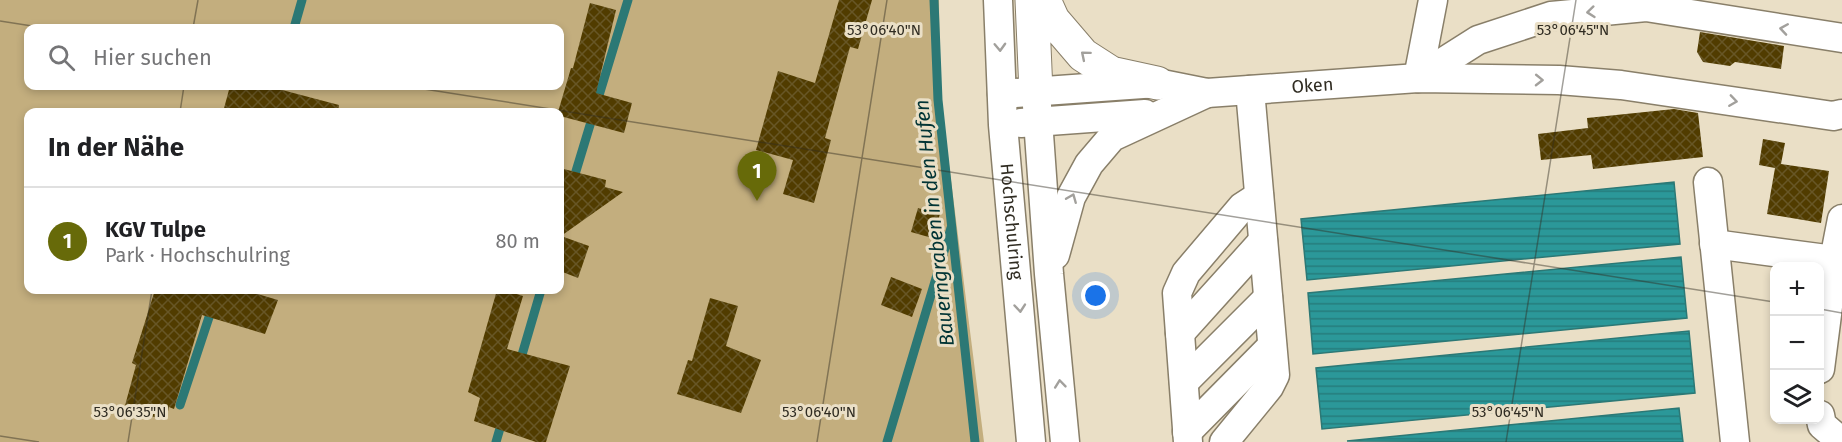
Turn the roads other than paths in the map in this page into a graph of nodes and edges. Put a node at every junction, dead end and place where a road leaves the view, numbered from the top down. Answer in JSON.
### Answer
{"nodes":[{"id":1,"x":998,"y":0,"type":"edge"},
{"id":2,"x":1032,"y":0,"type":"edge"},
{"id":3,"x":1044,"y":0,"type":"edge"},
{"id":4,"x":1433,"y":0,"type":"edge"},
{"id":5,"x":1842,"y":38,"type":"edge"},
{"id":6,"x":1418,"y":78,"type":"junction"},
{"id":7,"x":1250,"y":90,"type":"junction"},
{"id":8,"x":1002,"y":94,"type":"junction"},
{"id":9,"x":1161,"y":97,"type":"junction"},
{"id":10,"x":1037,"y":107,"type":"junction"},
{"id":11,"x":1842,"y":114,"type":"edge"},
{"id":12,"x":1003,"y":124,"type":"junction"},
{"id":13,"x":1708,"y":182,"type":"dead end"},
{"id":14,"x":1259,"y":196,"type":"junction"},
{"id":15,"x":1842,"y":219,"type":"edge"},
{"id":16,"x":1263,"y":242,"type":"junction"},
{"id":17,"x":1714,"y":244,"type":"junction"},
{"id":18,"x":1834,"y":260,"type":"junction"},
{"id":19,"x":1049,"y":274,"type":"junction"},
{"id":20,"x":1268,"y":298,"type":"junction"},
{"id":21,"x":1180,"y":333,"type":"junction"},
{"id":22,"x":1824,"y":338,"type":"edge"},
{"id":23,"x":1272,"y":346,"type":"junction"},
{"id":24,"x":1184,"y":382,"type":"junction"},
{"id":25,"x":1822,"y":424,"type":"edge"},
{"id":26,"x":1188,"y":437,"type":"edge"},
{"id":27,"x":1839,"y":441,"type":"edge"},
{"id":28,"x":1031,"y":442,"type":"edge"},
{"id":29,"x":1065,"y":442,"type":"edge"},
{"id":30,"x":1224,"y":442,"type":"edge"},
{"id":31,"x":1735,"y":442,"type":"edge"}],
"edges":[{"from":1,"to":8,"type":"street","name":"Hochschulring","one_way":true},
{"from":2,"to":10,"type":"highway"},
{"from":9,"to":3,"type":"highway","one_way":true},
{"from":4,"to":6,"type":"street"},
{"from":5,"to":6,"type":"street","one_way":true},
{"from":6,"to":7,"type":"street","name":"Oken"},
{"from":6,"to":11,"type":"street","name":"Oken","one_way":true},
{"from":7,"to":9,"type":"street","name":"Oken"},
{"from":7,"to":14,"type":"street"},
{"from":8,"to":10,"type":"street","name":"Oken"},
{"from":8,"to":12,"type":"street","name":"Hochschulring"},
{"from":9,"to":10,"type":"street","name":"Oken"},
{"from":19,"to":9,"type":"street","one_way":true},
{"from":10,"to":12,"type":"street","name":"Oken"},
{"from":10,"to":19,"type":"street","name":"Hochschulring"},
{"from":12,"to":28,"type":"street","name":"Hochschulring","one_way":true},
{"from":13,"to":17,"type":"street"},
{"from":14,"to":16,"type":"street"},
{"from":14,"to":21,"type":"street"},
{"from":15,"to":18,"type":"street"},
{"from":16,"to":20,"type":"street"},
{"from":16,"to":21,"type":"street"},
{"from":17,"to":18,"type":"street"},
{"from":17,"to":31,"type":"street"},
{"from":18,"to":22,"type":"street"},
{"from":29,"to":19,"type":"street","name":"Hochschulring","one_way":true},
{"from":20,"to":23,"type":"street"},
{"from":20,"to":24,"type":"street"},
{"from":21,"to":24,"type":"street"},
{"from":23,"to":26,"type":"street"},
{"from":23,"to":30,"type":"street"},
{"from":24,"to":26,"type":"street"},
{"from":25,"to":27,"type":"street"}]}
